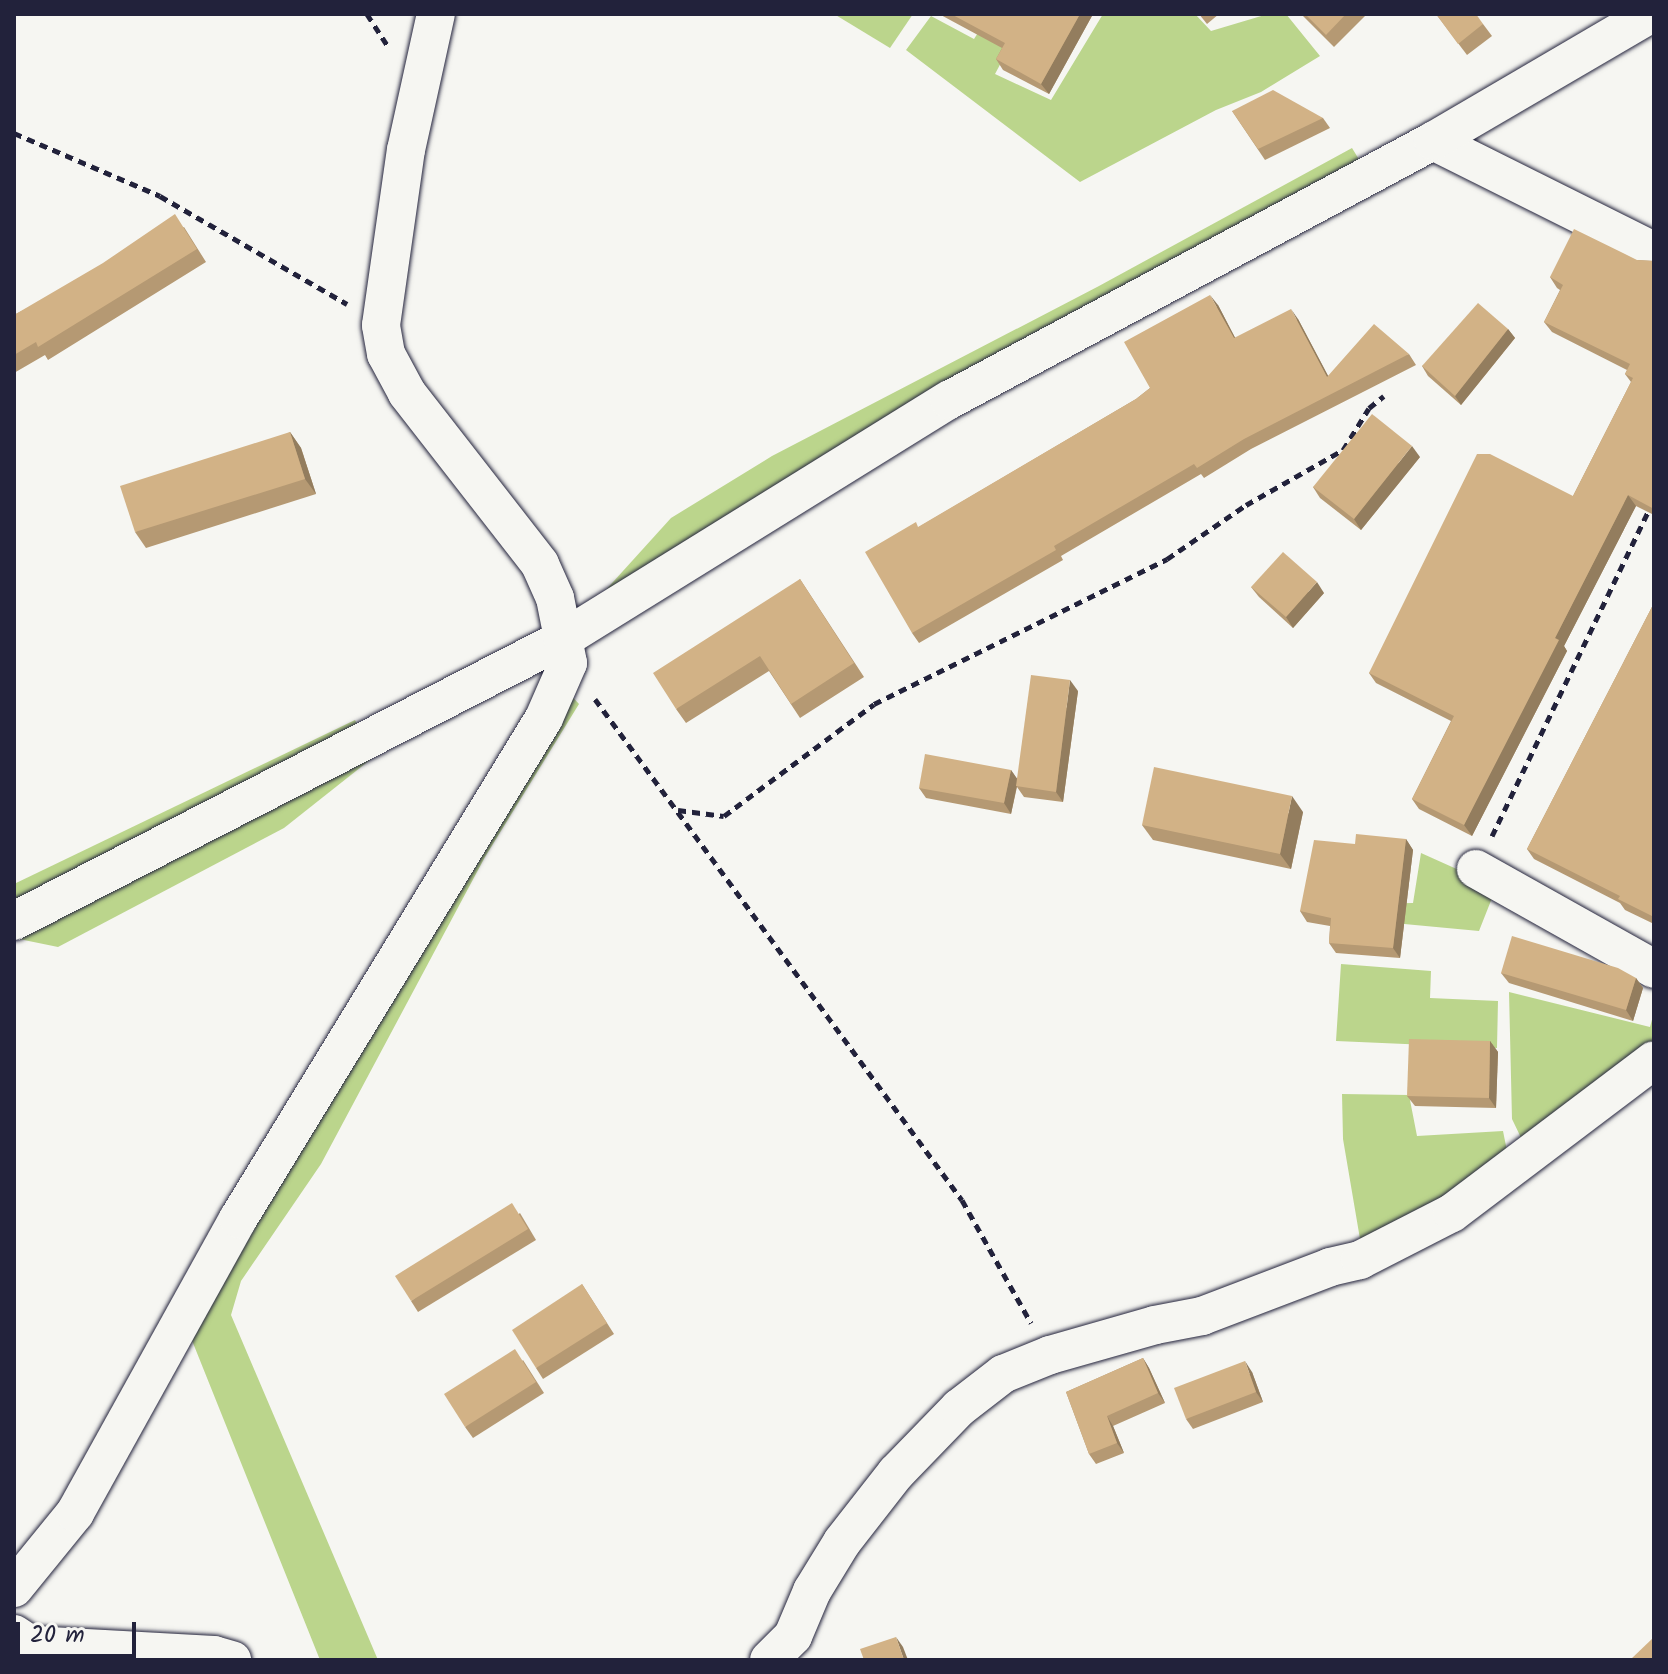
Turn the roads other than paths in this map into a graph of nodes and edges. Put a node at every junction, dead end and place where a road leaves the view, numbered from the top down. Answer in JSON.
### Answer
{"nodes":[{"id":1,"x":436,"y":14,"type":"edge"},
{"id":2,"x":1650,"y":14,"type":"edge"},
{"id":3,"x":1433,"y":141,"type":"junction"},
{"id":4,"x":1654,"y":251,"type":"edge"},
{"id":5,"x":565,"y":651,"type":"junction"},
{"id":6,"x":1476,"y":869,"type":"road end"},
{"id":7,"x":14,"y":921,"type":"edge"},
{"id":8,"x":1654,"y":969,"type":"edge"},
{"id":9,"x":1654,"y":1060,"type":"edge"},
{"id":10,"x":14,"y":1588,"type":"edge"},
{"id":11,"x":14,"y":1634,"type":"edge"},
{"id":12,"x":232,"y":1660,"type":"edge"},
{"id":13,"x":769,"y":1660,"type":"edge"}],
"edges":[{"from":1,"to":5,"type":"street"},
{"from":2,"to":3,"type":"street"},
{"from":3,"to":4,"type":"street"},
{"from":3,"to":5,"type":"street"},
{"from":5,"to":7,"type":"street"},
{"from":5,"to":10,"type":"street"},
{"from":6,"to":8,"type":"street"},
{"from":9,"to":13,"type":"street"},
{"from":11,"to":12,"type":"street"}]}
